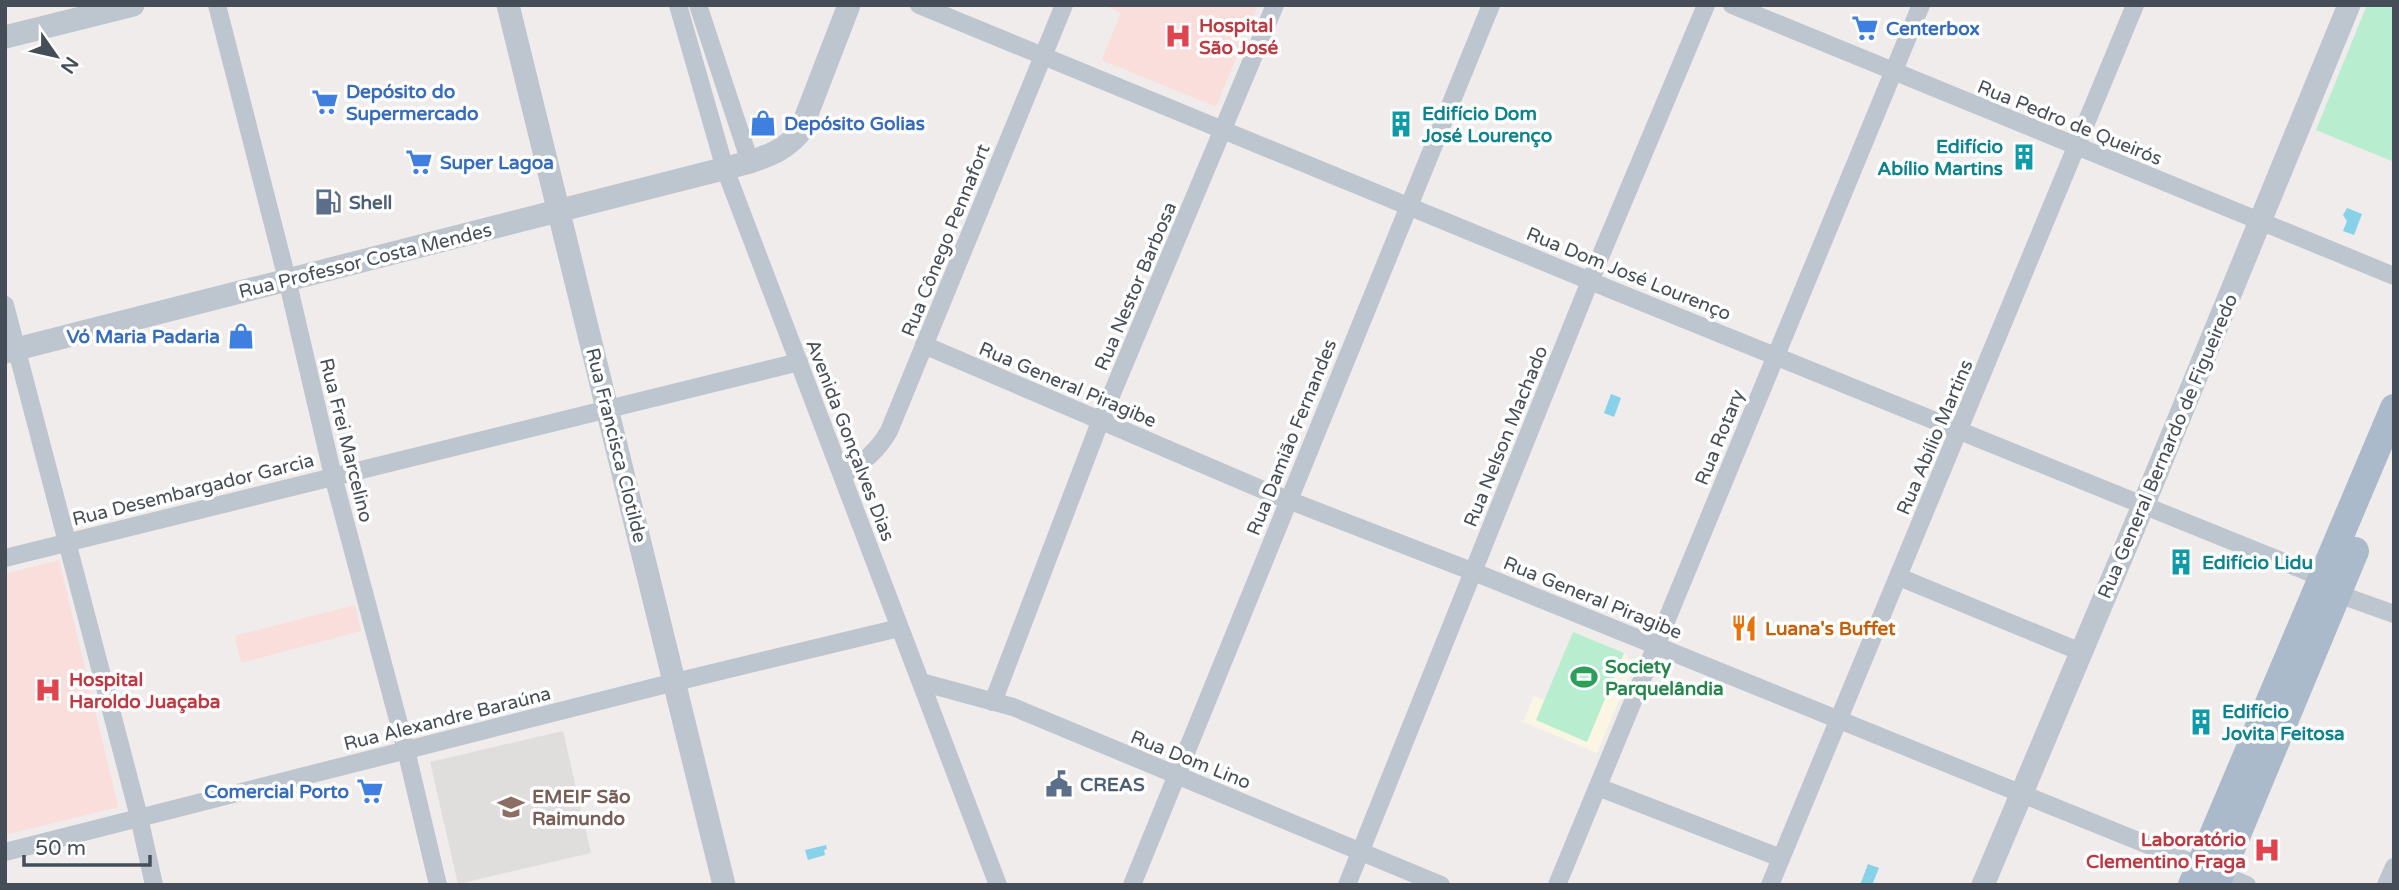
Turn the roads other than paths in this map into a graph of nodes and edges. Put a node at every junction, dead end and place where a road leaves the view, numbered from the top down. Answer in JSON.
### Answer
{"nodes":[{"id":1,"x":133,"y":5,"type":"edge"},
{"id":2,"x":217,"y":5,"type":"edge"},
{"id":3,"x":508,"y":5,"type":"edge"},
{"id":4,"x":678,"y":5,"type":"edge"},
{"id":5,"x":698,"y":5,"type":"edge"},
{"id":6,"x":849,"y":5,"type":"edge"},
{"id":7,"x":919,"y":5,"type":"edge"},
{"id":8,"x":1064,"y":5,"type":"edge"},
{"id":9,"x":1275,"y":5,"type":"edge"},
{"id":10,"x":1491,"y":5,"type":"edge"},
{"id":11,"x":1706,"y":5,"type":"edge"},
{"id":12,"x":1732,"y":5,"type":"edge"},
{"id":13,"x":1920,"y":5,"type":"edge"},
{"id":14,"x":2135,"y":5,"type":"edge"},
{"id":15,"x":2349,"y":5,"type":"edge"},
{"id":16,"x":5,"y":37,"type":"edge"},
{"id":17,"x":1043,"y":55,"type":"junction"},
{"id":18,"x":1893,"y":72,"type":"junction"},
{"id":19,"x":1225,"y":129,"type":"junction"},
{"id":20,"x":2077,"y":147,"type":"junction"},
{"id":21,"x":750,"y":162,"type":"junction"},
{"id":22,"x":725,"y":169,"type":"junction"},
{"id":23,"x":1408,"y":205,"type":"junction"},
{"id":24,"x":559,"y":212,"type":"junction"},
{"id":25,"x":2260,"y":220,"type":"junction"},
{"id":26,"x":2394,"y":276,"type":"edge"},
{"id":27,"x":287,"y":279,"type":"junction"},
{"id":28,"x":1590,"y":281,"type":"junction"},
{"id":29,"x":5,"y":305,"type":"edge"},
{"id":30,"x":924,"y":345,"type":"junction"},
{"id":31,"x":11,"y":350,"type":"edge"},
{"id":32,"x":1774,"y":356,"type":"junction"},
{"id":33,"x":799,"y":362,"type":"junction"},
{"id":34,"x":608,"y":408,"type":"junction"},
{"id":35,"x":2394,"y":408,"type":"edge"},
{"id":36,"x":1100,"y":422,"type":"junction"},
{"id":37,"x":1959,"y":431,"type":"junction"},
{"id":38,"x":2394,"y":458,"type":"edge"},
{"id":39,"x":843,"y":475,"type":"junction"},
{"id":40,"x":332,"y":476,"type":"junction"},
{"id":41,"x":1288,"y":500,"type":"junction"},
{"id":42,"x":2143,"y":506,"type":"junction"},
{"id":43,"x":66,"y":542,"type":"junction"},
{"id":44,"x":5,"y":558,"type":"edge"},
{"id":45,"x":1474,"y":572,"type":"junction"},
{"id":46,"x":1899,"y":577,"type":"junction"},
{"id":47,"x":2330,"y":586,"type":"junction"},
{"id":48,"x":2394,"y":614,"type":"edge"},
{"id":49,"x":899,"y":628,"type":"junction"},
{"id":50,"x":1656,"y":646,"type":"junction"},
{"id":51,"x":2081,"y":652,"type":"junction"},
{"id":52,"x":674,"y":682,"type":"junction"},
{"id":53,"x":921,"y":682,"type":"junction"},
{"id":54,"x":993,"y":702,"type":"junction"},
{"id":55,"x":1838,"y":719,"type":"junction"},
{"id":56,"x":406,"y":750,"type":"junction"},
{"id":57,"x":1176,"y":775,"type":"junction"},
{"id":58,"x":1598,"y":787,"type":"junction"},
{"id":59,"x":2021,"y":793,"type":"junction"},
{"id":60,"x":139,"y":817,"type":"junction"},
{"id":61,"x":1361,"y":851,"type":"junction"},
{"id":62,"x":5,"y":852,"type":"edge"},
{"id":63,"x":1781,"y":858,"type":"junction"},
{"id":64,"x":2394,"y":867,"type":"edge"},
{"id":65,"x":2207,"y":877,"type":"edge"},
{"id":66,"x":154,"y":885,"type":"edge"},
{"id":67,"x":438,"y":885,"type":"edge"},
{"id":68,"x":724,"y":885,"type":"edge"},
{"id":69,"x":998,"y":885,"type":"edge"},
{"id":70,"x":1132,"y":885,"type":"edge"},
{"id":71,"x":1347,"y":885,"type":"edge"},
{"id":72,"x":1441,"y":885,"type":"edge"},
{"id":73,"x":1557,"y":885,"type":"edge"},
{"id":74,"x":1770,"y":885,"type":"edge"},
{"id":75,"x":1983,"y":885,"type":"edge"},
{"id":76,"x":2247,"y":885,"type":"edge"},
{"id":77,"x":2386,"y":885,"type":"edge"}],
"edges":[{"from":1,"to":16,"type":"street"},
{"from":2,"to":27,"type":"street","name":"Rua Frei Marcelino"},
{"from":3,"to":24,"type":"street","name":"Rua Francisca Clotilde"},
{"from":4,"to":22,"type":"street","name":"Avenida Gonçalves Dias"},
{"from":5,"to":21,"type":"street"},
{"from":6,"to":21,"type":"street","name":"Rua Professor Costa Mendes"},
{"from":7,"to":17,"type":"street","name":"Rua Dom José Lourenço"},
{"from":8,"to":17,"type":"street","name":"Rua Cônego Pennafort"},
{"from":9,"to":19,"type":"street","name":"Rua Nestor Barbosa"},
{"from":10,"to":23,"type":"street","name":"Rua Damião Fernandes"},
{"from":11,"to":28,"type":"street","name":"Rua Nelson Machado"},
{"from":12,"to":18,"type":"street","name":"Rua Pedro de Queirós"},
{"from":13,"to":18,"type":"street","name":"Rua Rotary"},
{"from":14,"to":20,"type":"street","name":"Rua Abílio Martins"},
{"from":15,"to":25,"type":"street","name":"Rua General Bernardo de Figueiredo"},
{"from":17,"to":19,"type":"street","name":"Rua Dom José Lourenço"},
{"from":17,"to":30,"type":"street","name":"Rua Cônego Pennafort"},
{"from":18,"to":20,"type":"street","name":"Rua Pedro de Queirós"},
{"from":18,"to":32,"type":"street","name":"Rua Rotary"},
{"from":19,"to":23,"type":"street","name":"Rua Dom José Lourenço"},
{"from":19,"to":36,"type":"street","name":"Rua Nestor Barbosa"},
{"from":20,"to":25,"type":"street","name":"Rua Pedro de Queirós"},
{"from":20,"to":37,"type":"street","name":"Rua Abílio Martins"},
{"from":21,"to":22,"type":"street","name":"Rua Professor Costa Mendes"},
{"from":22,"to":24,"type":"street","name":"Rua Professor Costa Mendes"},
{"from":22,"to":33,"type":"street","name":"Avenida Gonçalves Dias"},
{"from":23,"to":28,"type":"street","name":"Rua Dom José Lourenço"},
{"from":23,"to":41,"type":"street","name":"Rua Damião Fernandes"},
{"from":24,"to":27,"type":"street","name":"Rua Professor Costa Mendes"},
{"from":24,"to":34,"type":"street","name":"Rua Francisca Clotilde"},
{"from":25,"to":26,"type":"street","name":"Rua Pedro de Queirós"},
{"from":25,"to":42,"type":"street","name":"Rua General Bernardo de Figueiredo"},
{"from":27,"to":31,"type":"street","name":"Rua Professor Costa Mendes"},
{"from":27,"to":40,"type":"street","name":"Rua Frei Marcelino"},
{"from":28,"to":32,"type":"street","name":"Rua Dom José Lourenço"},
{"from":28,"to":45,"type":"street","name":"Rua Nelson Machado"},
{"from":29,"to":31,"type":"street"},
{"from":30,"to":36,"type":"street","name":"Rua General Piragibe"},
{"from":30,"to":39,"type":"street","name":"Rua Cônego Pennafort"},
{"from":31,"to":43,"type":"street"},
{"from":32,"to":37,"type":"street","name":"Rua Dom José Lourenço"},
{"from":32,"to":50,"type":"street","name":"Rua Rotary"},
{"from":33,"to":34,"type":"street","name":"Rua Desembargador Garcia"},
{"from":33,"to":39,"type":"street","name":"Avenida Gonçalves Dias"},
{"from":34,"to":40,"type":"street","name":"Rua Desembargador Garcia"},
{"from":34,"to":52,"type":"street","name":"Rua Francisca Clotilde"},
{"from":35,"to":47,"type":"main road"},
{"from":36,"to":41,"type":"street","name":"Rua General Piragibe"},
{"from":36,"to":54,"type":"street","name":"Rua Nestor Barbosa"},
{"from":37,"to":42,"type":"street","name":"Rua Dom José Lourenço"},
{"from":37,"to":46,"type":"street","name":"Rua Abílio Martins"},
{"from":38,"to":47,"type":"main road"},
{"from":39,"to":49,"type":"street","name":"Avenida Gonçalves Dias"},
{"from":40,"to":43,"type":"street","name":"Rua Desembargador Garcia"},
{"from":40,"to":56,"type":"street","name":"Rua Frei Marcelino"},
{"from":41,"to":45,"type":"street","name":"Rua General Piragibe"},
{"from":41,"to":57,"type":"street","name":"Rua Damião Fernandes"},
{"from":42,"to":47,"type":"street","name":"Rua Dom José Lourenço"},
{"from":42,"to":51,"type":"street","name":"Rua General Bernardo de Figueiredo"},
{"from":43,"to":44,"type":"street","name":"Rua Desembargador Garcia"},
{"from":43,"to":60,"type":"street"},
{"from":45,"to":50,"type":"street","name":"Rua General Piragibe"},
{"from":45,"to":61,"type":"street","name":"Rua Nelson Machado"},
{"from":46,"to":51,"type":"street"},
{"from":46,"to":55,"type":"street","name":"Rua Abílio Martins"},
{"from":47,"to":48,"type":"street","name":"Rua Dom José Lourenço"},
{"from":47,"to":65,"type":"main road"},
{"from":49,"to":52,"type":"street","name":"Rua Alexandre Baraúna"},
{"from":49,"to":53,"type":"street","name":"Avenida Gonçalves Dias"},
{"from":50,"to":55,"type":"street","name":"Rua General Piragibe"},
{"from":50,"to":58,"type":"street","name":"Rua Rotary"},
{"from":51,"to":59,"type":"street","name":"Rua General Bernardo de Figueiredo"},
{"from":52,"to":56,"type":"street","name":"Rua Alexandre Baraúna"},
{"from":52,"to":68,"type":"street","name":"Rua Francisca Clotilde"},
{"from":53,"to":54,"type":"street","name":"Rua Dom Lino"},
{"from":53,"to":69,"type":"street","name":"Avenida Gonçalves Dias"},
{"from":54,"to":57,"type":"street","name":"Rua Dom Lino"},
{"from":55,"to":59,"type":"street","name":"Rua General Piragibe"},
{"from":55,"to":63,"type":"street","name":"Rua Abílio Martins"},
{"from":56,"to":60,"type":"street","name":"Rua Alexandre Baraúna"},
{"from":56,"to":67,"type":"street","name":"Rua Frei Marcelino"},
{"from":57,"to":61,"type":"street","name":"Rua Dom Lino"},
{"from":57,"to":70,"type":"street","name":"Rua Damião Fernandes"},
{"from":58,"to":63,"type":"street"},
{"from":58,"to":73,"type":"street","name":"Rua Rotary"},
{"from":59,"to":65,"type":"street","name":"Rua General Piragibe"},
{"from":59,"to":75,"type":"street","name":"Rua General Bernardo de Figueiredo"},
{"from":60,"to":62,"type":"street","name":"Rua Alexandre Baraúna"},
{"from":60,"to":66,"type":"street"},
{"from":61,"to":71,"type":"street","name":"Rua Nelson Machado"},
{"from":61,"to":72,"type":"street","name":"Rua Dom Lino"},
{"from":63,"to":74,"type":"street","name":"Rua Abílio Martins"},
{"from":64,"to":77,"type":"street"},
{"from":65,"to":76,"type":"street","name":"Rua General Piragibe"}]}
